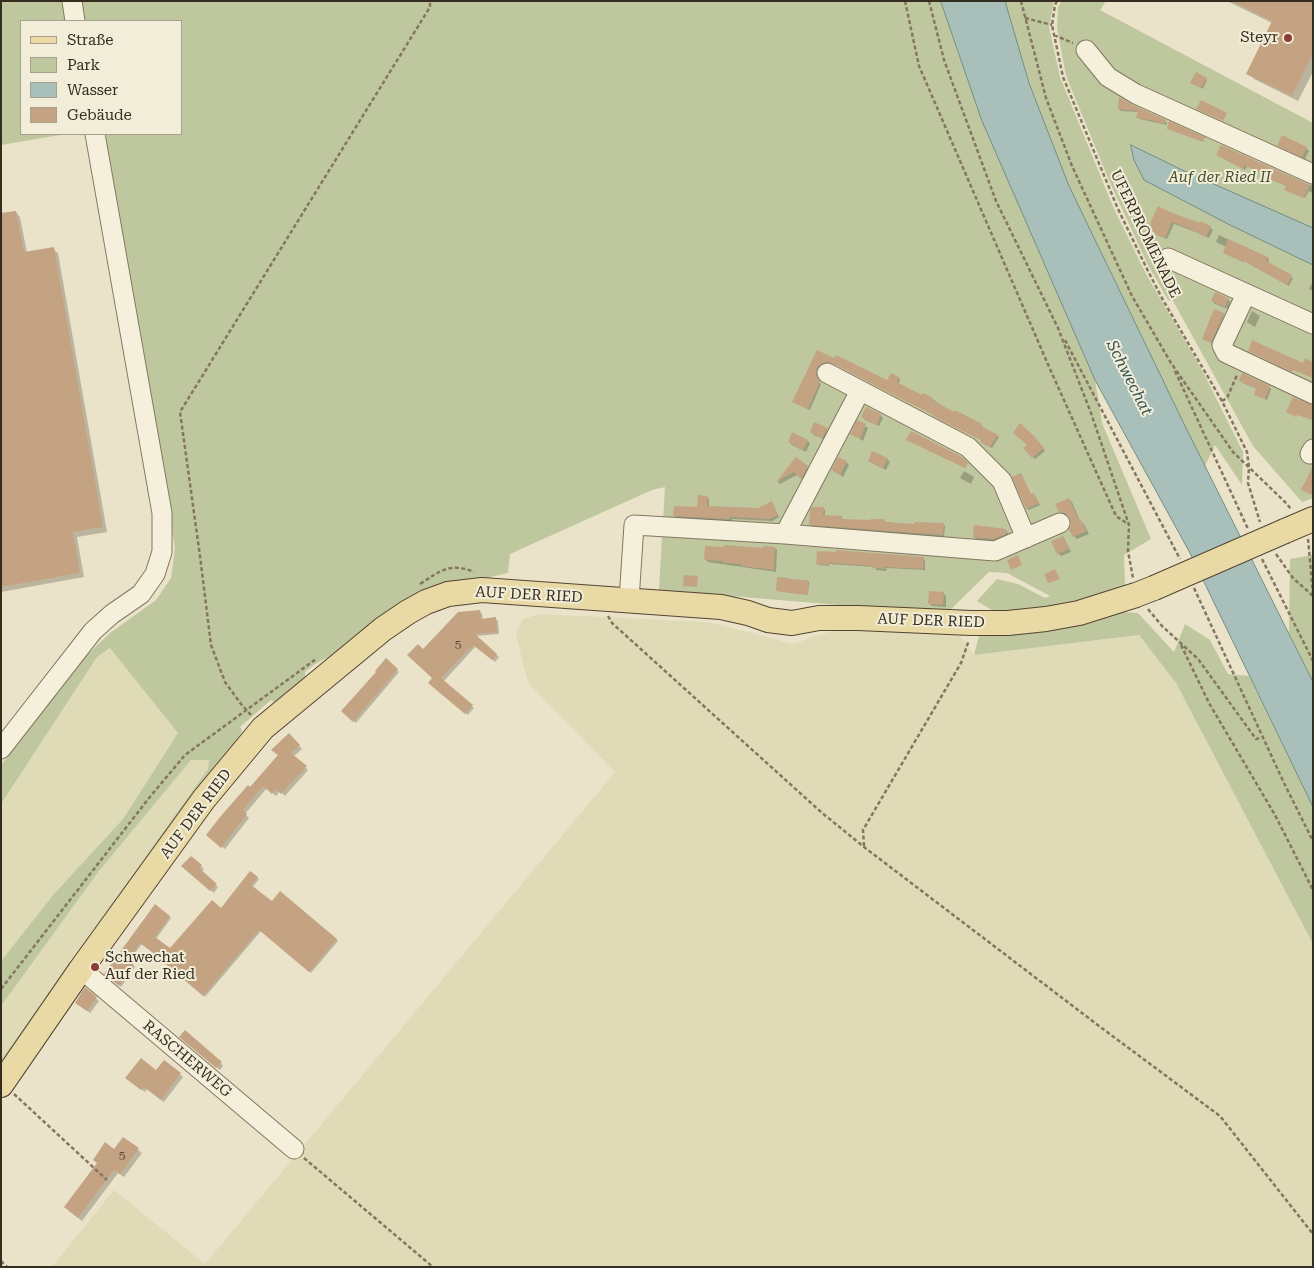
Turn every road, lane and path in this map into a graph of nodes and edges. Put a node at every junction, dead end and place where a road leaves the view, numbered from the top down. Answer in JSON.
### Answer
{"nodes":[{"id":1,"x":72,"y":1,"type":"edge"},
{"id":2,"x":430,"y":1,"type":"edge"},
{"id":3,"x":905,"y":1,"type":"edge"},
{"id":4,"x":929,"y":1,"type":"edge"},
{"id":5,"x":1021,"y":1,"type":"edge"},
{"id":6,"x":1057,"y":1,"type":"edge"},
{"id":7,"x":1025,"y":18,"type":"junction"},
{"id":8,"x":76,"y":20,"type":"edge"},
{"id":9,"x":1052,"y":25,"type":"junction"},
{"id":10,"x":1054,"y":35,"type":"junction"},
{"id":11,"x":1079,"y":46,"type":"joint"},
{"id":12,"x":95,"y":135,"type":"edge"},
{"id":13,"x":1313,"y":174,"type":"edge"},
{"id":14,"x":1168,"y":258,"type":"dead end"},
{"id":15,"x":1152,"y":269,"type":"dead end"},
{"id":16,"x":1148,"y":271,"type":"junction"},
{"id":17,"x":1246,"y":294,"type":"junction"},
{"id":18,"x":1313,"y":324,"type":"edge"},
{"id":19,"x":1058,"y":328,"type":"junction"},
{"id":20,"x":1244,"y":361,"type":"junction"},
{"id":21,"x":1171,"y":363,"type":"junction"},
{"id":22,"x":827,"y":373,"type":"dead end"},
{"id":23,"x":860,"y":391,"type":"junction"},
{"id":24,"x":1313,"y":394,"type":"edge"},
{"id":25,"x":1222,"y":401,"type":"junction"},
{"id":26,"x":1249,"y":467,"type":"junction"},
{"id":27,"x":1060,"y":524,"type":"dead end"},
{"id":28,"x":1129,"y":525,"type":"junction"},
{"id":29,"x":1302,"y":527,"type":"edge"},
{"id":30,"x":1249,"y":532,"type":"dead end"},
{"id":31,"x":785,"y":534,"type":"junction"},
{"id":32,"x":1026,"y":538,"type":"junction"},
{"id":33,"x":1261,"y":558,"type":"dead end"},
{"id":34,"x":1183,"y":566,"type":"dead end"},
{"id":35,"x":476,"y":573,"type":"dead end"},
{"id":36,"x":1190,"y":581,"type":"dead end"},
{"id":37,"x":415,"y":587,"type":"dead end"},
{"id":38,"x":1145,"y":591,"type":"junction"},
{"id":39,"x":1313,"y":594,"type":"edge"},
{"id":40,"x":602,"y":599,"type":"junction"},
{"id":41,"x":628,"y":600,"type":"junction"},
{"id":42,"x":971,"y":623,"type":"junction"},
{"id":43,"x":1180,"y":642,"type":"junction"},
{"id":44,"x":316,"y":659,"type":"dead end"},
{"id":45,"x":1313,"y":661,"type":"edge"},
{"id":46,"x":247,"y":710,"type":"junction"},
{"id":47,"x":1263,"y":737,"type":"junction"},
{"id":48,"x":1,"y":749,"type":"edge"},
{"id":49,"x":1313,"y":841,"type":"edge"},
{"id":50,"x":864,"y":847,"type":"junction"},
{"id":51,"x":1313,"y":890,"type":"edge"},
{"id":52,"x":81,"y":969,"type":"junction"},
{"id":53,"x":1,"y":989,"type":"edge"},
{"id":54,"x":2,"y":1084,"type":"edge"},
{"id":55,"x":294,"y":1149,"type":"joint"},
{"id":56,"x":107,"y":1180,"type":"dead end"},
{"id":57,"x":1313,"y":1234,"type":"edge"},
{"id":58,"x":1,"y":1261,"type":"edge"},
{"id":59,"x":8,"y":1267,"type":"edge"},
{"id":60,"x":433,"y":1267,"type":"edge"}],
"edges":[{"from":1,"to":8,"type":"street"},
{"from":2,"to":46,"type":"path"},
{"from":3,"to":28,"type":"path"},
{"from":4,"to":19,"type":"path"},
{"from":5,"to":7,"type":"path"},
{"from":6,"to":9,"type":"path","name":"UFERPROMENADE"},
{"from":7,"to":9,"type":"path"},
{"from":7,"to":21,"type":"path"},
{"from":9,"to":10,"type":"path","name":"UFERPROMENADE"},
{"from":10,"to":11,"type":"path"},
{"from":10,"to":16,"type":"path","name":"UFERPROMENADE"},
{"from":11,"to":13,"type":"street"},
{"from":12,"to":48,"type":"street"},
{"from":14,"to":17,"type":"street"},
{"from":15,"to":16,"type":"path"},
{"from":16,"to":25,"type":"path","name":"UFERPROMENADE"},
{"from":17,"to":18,"type":"street"},
{"from":17,"to":20,"type":"street"},
{"from":19,"to":28,"type":"path"},
{"from":19,"to":34,"type":"path"},
{"from":20,"to":24,"type":"street"},
{"from":20,"to":25,"type":"path"},
{"from":21,"to":26,"type":"path"},
{"from":21,"to":30,"type":"path"},
{"from":22,"to":23,"type":"street"},
{"from":23,"to":31,"type":"street"},
{"from":23,"to":32,"type":"street"},
{"from":25,"to":26,"type":"path","name":"UFERPROMENADE"},
{"from":26,"to":29,"type":"path"},
{"from":27,"to":32,"type":"street"},
{"from":28,"to":38,"type":"path"},
{"from":29,"to":38,"type":"main road","name":"AUF DER RIED","bridge":true},
{"from":29,"to":39,"type":"path"},
{"from":31,"to":32,"type":"street"},
{"from":31,"to":41,"type":"street"},
{"from":33,"to":45,"type":"path"},
{"from":35,"to":37,"type":"path"},
{"from":36,"to":47,"type":"path"},
{"from":38,"to":42,"type":"main road","name":"AUF DER RIED"},
{"from":38,"to":43,"type":"path"},
{"from":40,"to":41,"type":"main road","name":"AUF DER RIED"},
{"from":40,"to":50,"type":"path"},
{"from":40,"to":52,"type":"main road","name":"AUF DER RIED"},
{"from":41,"to":42,"type":"main road","name":"AUF DER RIED"},
{"from":42,"to":50,"type":"path"},
{"from":43,"to":47,"type":"path"},
{"from":43,"to":51,"type":"path"},
{"from":44,"to":46,"type":"path"},
{"from":46,"to":53,"type":"path"},
{"from":47,"to":49,"type":"path"},
{"from":50,"to":57,"type":"path"},
{"from":52,"to":54,"type":"main road","name":"AUF DER RIED"},
{"from":52,"to":55,"type":"street","name":"RASCHERWEG"},
{"from":54,"to":56,"type":"path"},
{"from":55,"to":60,"type":"path"},
{"from":58,"to":59,"type":"path"}]}
